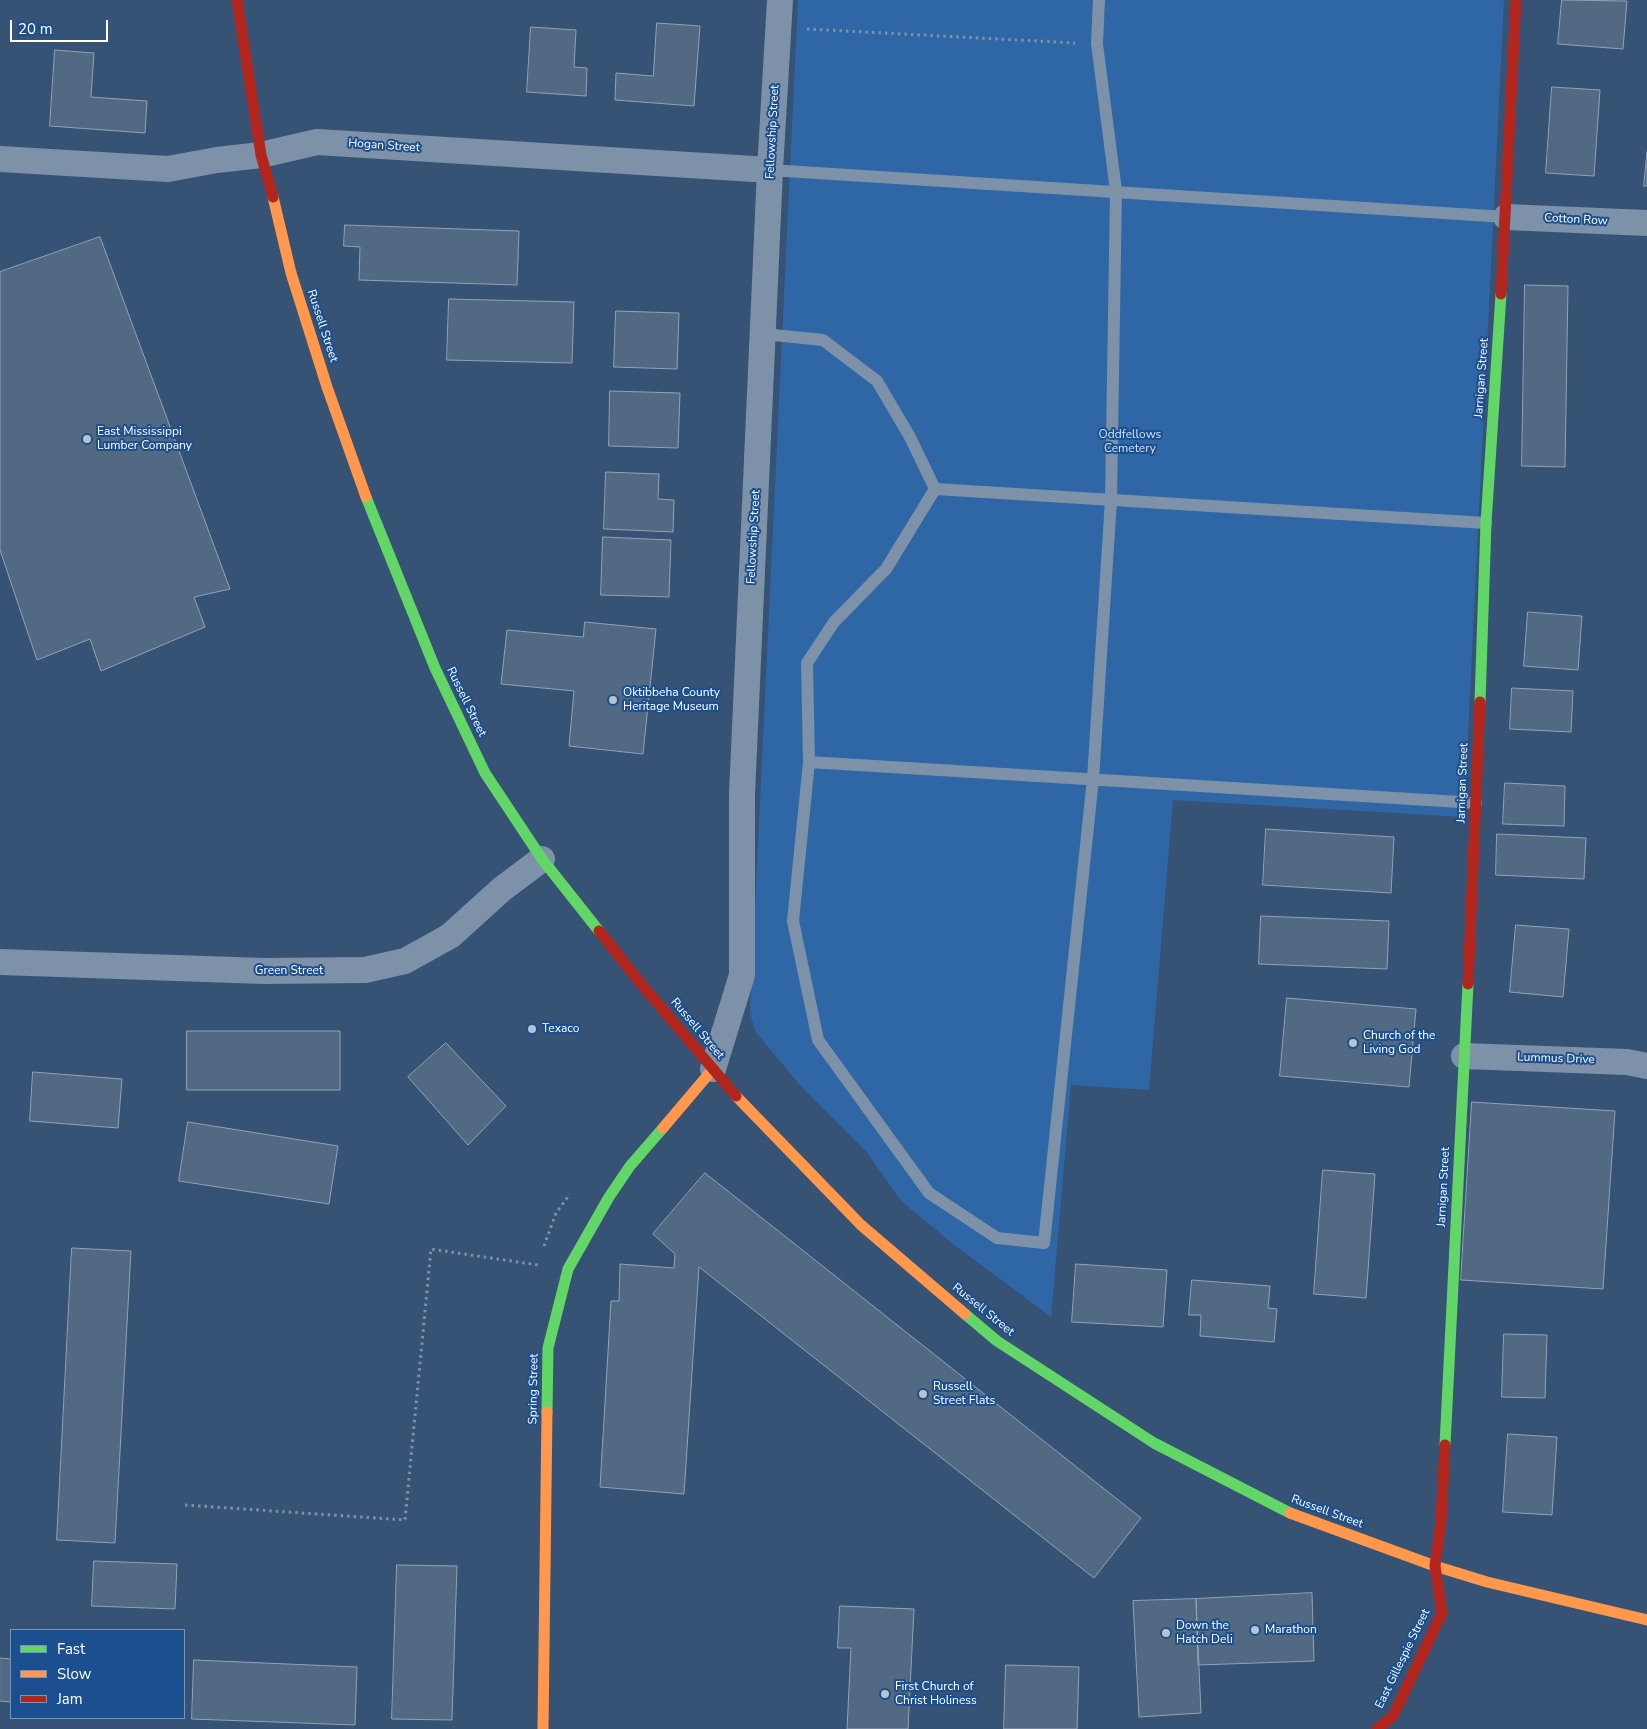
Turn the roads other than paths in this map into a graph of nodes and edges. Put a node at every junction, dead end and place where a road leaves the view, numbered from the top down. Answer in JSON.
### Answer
{"nodes":[{"id":1,"x":237,"y":0,"type":"edge"},
{"id":2,"x":780,"y":0,"type":"edge"},
{"id":3,"x":1099,"y":0,"type":"edge"},
{"id":4,"x":1516,"y":0,"type":"edge"},
{"id":5,"x":261,"y":155,"type":"junction"},
{"id":6,"x":0,"y":159,"type":"edge"},
{"id":7,"x":770,"y":170,"type":"junction"},
{"id":8,"x":1116,"y":191,"type":"junction"},
{"id":9,"x":1506,"y":217,"type":"junction"},
{"id":10,"x":1647,"y":223,"type":"edge"},
{"id":11,"x":764,"y":334,"type":"junction"},
{"id":12,"x":935,"y":488,"type":"junction"},
{"id":13,"x":1111,"y":500,"type":"junction"},
{"id":14,"x":1486,"y":523,"type":"junction"},
{"id":15,"x":809,"y":762,"type":"junction"},
{"id":16,"x":1093,"y":779,"type":"junction"},
{"id":17,"x":1476,"y":803,"type":"junction"},
{"id":18,"x":542,"y":859,"type":"junction"},
{"id":19,"x":0,"y":962,"type":"edge"},
{"id":20,"x":1464,"y":1056,"type":"junction"},
{"id":21,"x":1647,"y":1066,"type":"edge"},
{"id":22,"x":713,"y":1070,"type":"junction"},
{"id":23,"x":1435,"y":1566,"type":"junction"},
{"id":24,"x":1647,"y":1620,"type":"edge"},
{"id":25,"x":543,"y":1729,"type":"edge"},
{"id":26,"x":1377,"y":1729,"type":"edge"}],
"edges":[{"from":1,"to":5,"type":"street","name":"Russell Street"},
{"from":2,"to":7,"type":"street","name":"Fellowship Street"},
{"from":3,"to":8,"type":"lane"},
{"from":4,"to":9,"type":"street","name":"Jarnigan Street"},
{"from":5,"to":6,"type":"street","name":"Hogan Street"},
{"from":5,"to":7,"type":"street","name":"Hogan Street"},
{"from":5,"to":18,"type":"street","name":"Russell Street"},
{"from":7,"to":8,"type":"lane"},
{"from":7,"to":11,"type":"street","name":"Fellowship Street"},
{"from":8,"to":9,"type":"lane"},
{"from":8,"to":13,"type":"lane"},
{"from":9,"to":10,"type":"street","name":"Cotton Row"},
{"from":9,"to":14,"type":"street","name":"Jarnigan Street"},
{"from":11,"to":12,"type":"lane"},
{"from":11,"to":22,"type":"street","name":"Fellowship Street"},
{"from":12,"to":13,"type":"lane"},
{"from":12,"to":15,"type":"lane"},
{"from":13,"to":14,"type":"lane"},
{"from":13,"to":16,"type":"lane"},
{"from":14,"to":17,"type":"street","name":"Jarnigan Street"},
{"from":15,"to":16,"type":"lane"},
{"from":15,"to":16,"type":"lane"},
{"from":16,"to":17,"type":"lane"},
{"from":17,"to":20,"type":"street","name":"Jarnigan Street"},
{"from":18,"to":19,"type":"street","name":"Green Street"},
{"from":18,"to":22,"type":"street","name":"Russell Street"},
{"from":20,"to":21,"type":"street","name":"Lummus Drive"},
{"from":20,"to":23,"type":"street","name":"Jarnigan Street"},
{"from":22,"to":23,"type":"street","name":"Russell Street"},
{"from":22,"to":25,"type":"street","name":"Spring Street"},
{"from":23,"to":24,"type":"street","name":"Russell Street"},
{"from":23,"to":26,"type":"street","name":"East Gillespie Street"}]}
